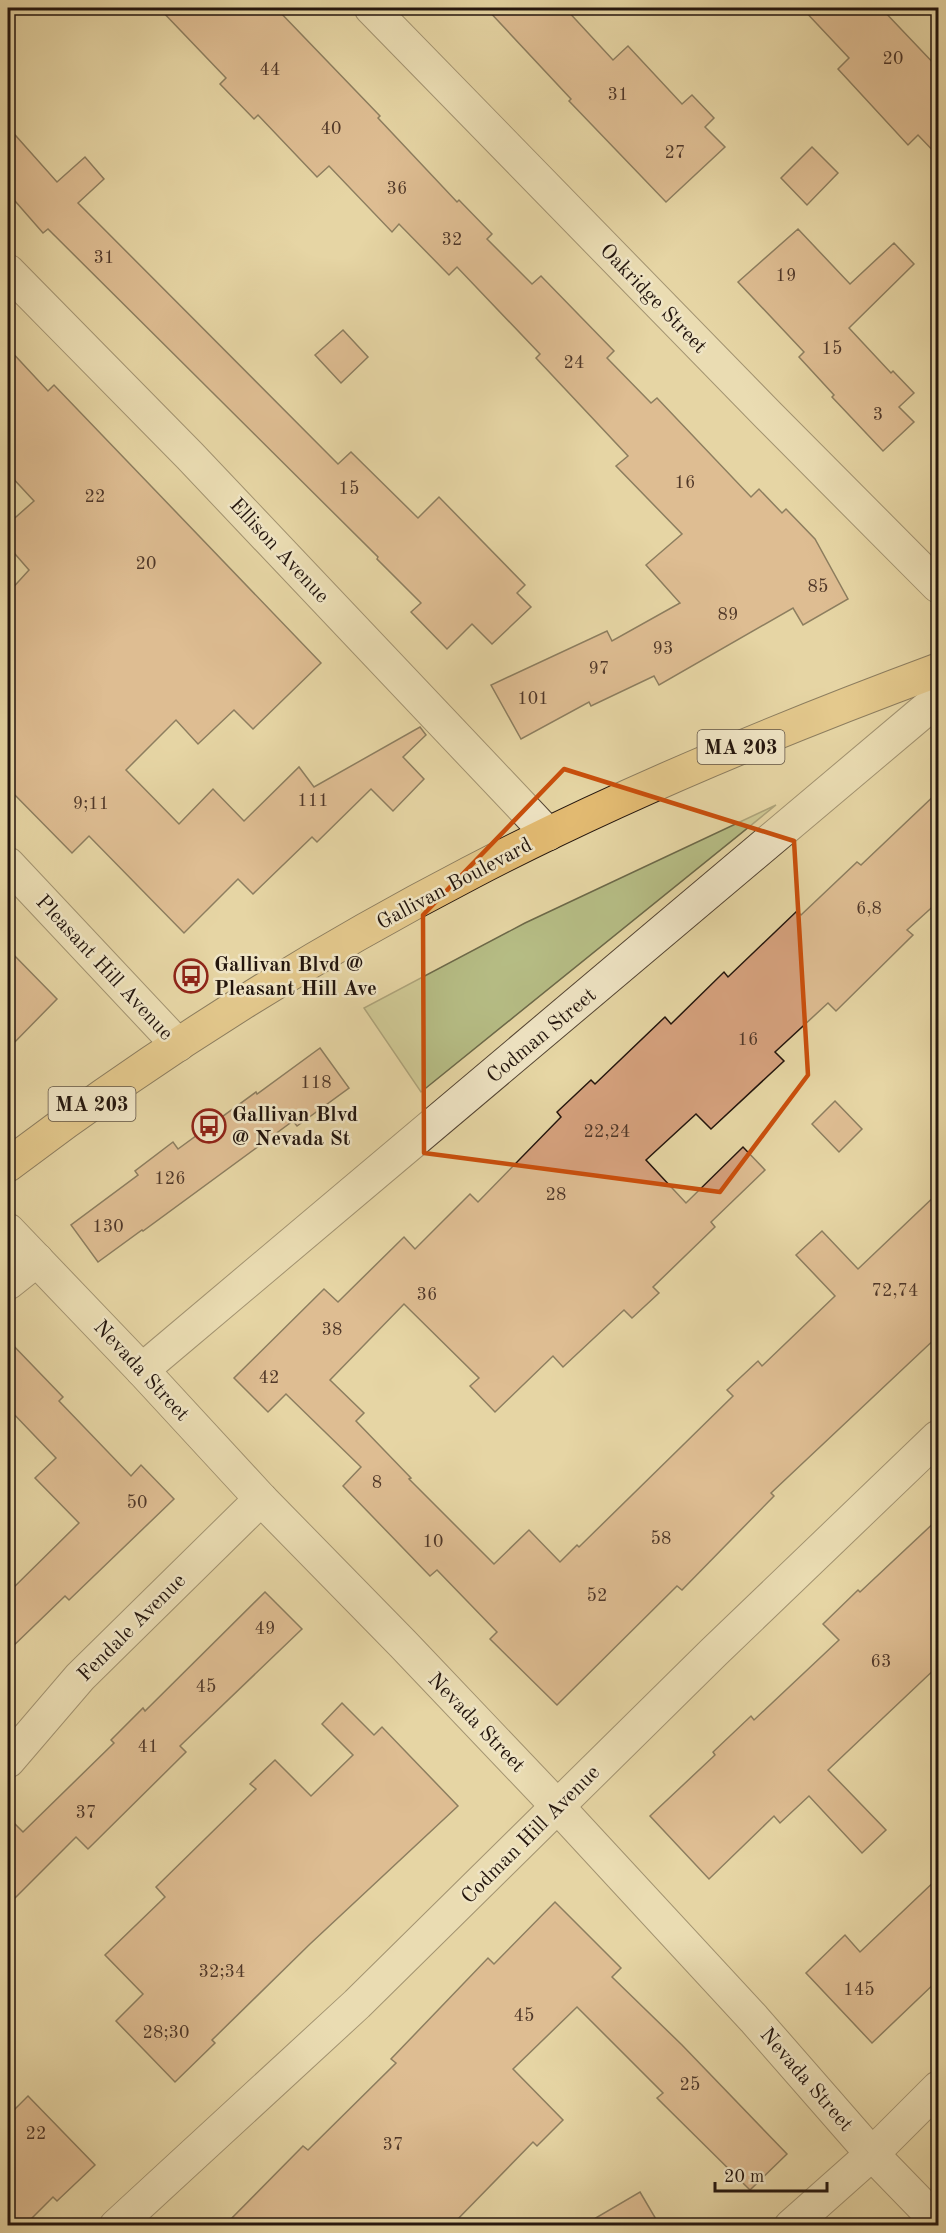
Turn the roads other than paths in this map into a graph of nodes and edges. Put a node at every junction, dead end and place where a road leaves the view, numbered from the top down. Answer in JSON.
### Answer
{"nodes":[{"id":1,"x":371,"y":8,"type":"edge"},
{"id":2,"x":8,"y":271,"type":"edge"},
{"id":3,"x":939,"y":586,"type":"edge"},
{"id":4,"x":939,"y":670,"type":"edge"},
{"id":5,"x":939,"y":699,"type":"edge"},
{"id":6,"x":548,"y":834,"type":"junction"},
{"id":7,"x":8,"y":864,"type":"edge"},
{"id":8,"x":178,"y":1045,"type":"junction"},
{"id":9,"x":8,"y":1165,"type":"edge"},
{"id":10,"x":8,"y":1230,"type":"edge"},
{"id":11,"x":37,"y":1260,"type":"junction"},
{"id":12,"x":8,"y":1283,"type":"edge"},
{"id":13,"x":142,"y":1370,"type":"junction"},
{"id":14,"x":939,"y":1437,"type":"edge"},
{"id":15,"x":261,"y":1499,"type":"junction"},
{"id":16,"x":8,"y":1761,"type":"edge"},
{"id":17,"x":558,"y":1807,"type":"junction"},
{"id":18,"x":939,"y":2088,"type":"edge"},
{"id":19,"x":872,"y":2154,"type":"junction"},
{"id":20,"x":939,"y":2222,"type":"edge"},
{"id":21,"x":116,"y":2226,"type":"edge"},
{"id":22,"x":791,"y":2226,"type":"edge"}],
"edges":[{"from":1,"to":3,"type":"street","name":"Oakridge Street"},
{"from":2,"to":6,"type":"street","name":"Ellison Avenue"},
{"from":4,"to":6,"type":"highway","name":"Gallivan Boulevard","number":"MA 203"},
{"from":5,"to":13,"type":"street","name":"Codman Street"},
{"from":6,"to":8,"type":"highway","name":"Gallivan Boulevard","number":"MA 203"},
{"from":7,"to":8,"type":"street","name":"Pleasant Hill Avenue"},
{"from":8,"to":9,"type":"highway","name":"Gallivan Boulevard","number":"MA 203"},
{"from":10,"to":11,"type":"street","name":"Nevada Street"},
{"from":11,"to":12,"type":"street"},
{"from":11,"to":13,"type":"street","name":"Nevada Street"},
{"from":13,"to":15,"type":"street","name":"Nevada Street"},
{"from":14,"to":17,"type":"street","name":"Codman Hill Avenue"},
{"from":15,"to":16,"type":"street","name":"Fendale Avenue"},
{"from":15,"to":17,"type":"street","name":"Nevada Street"},
{"from":17,"to":19,"type":"street","name":"Nevada Street"},
{"from":17,"to":21,"type":"street","name":"Codman Hill Avenue"},
{"from":18,"to":19,"type":"street"},
{"from":19,"to":20,"type":"street","name":"Nevada Street"},
{"from":19,"to":22,"type":"street"}]}
